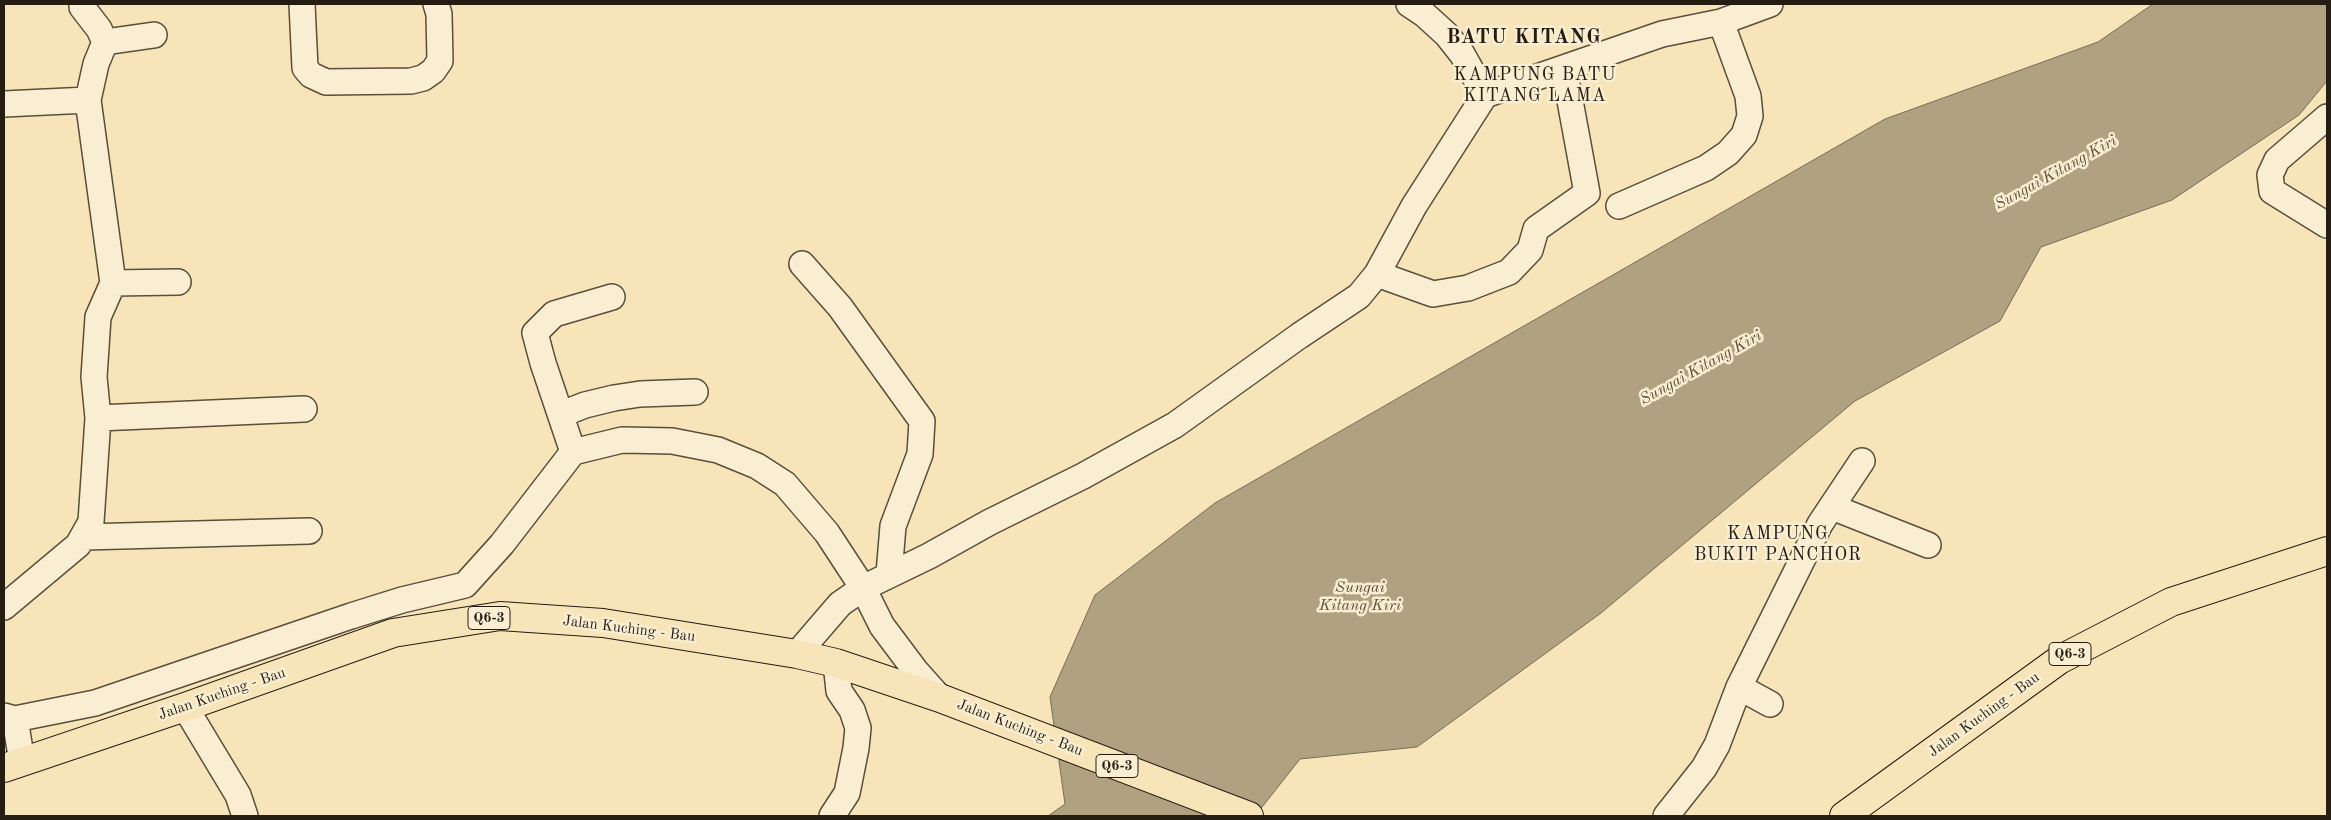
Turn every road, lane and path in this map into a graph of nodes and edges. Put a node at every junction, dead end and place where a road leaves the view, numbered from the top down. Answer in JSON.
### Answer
{"nodes":[{"id":1,"x":302,"y":4,"type":"edge"},
{"id":2,"x":436,"y":4,"type":"edge"},
{"id":3,"x":1409,"y":4,"type":"edge"},
{"id":4,"x":1770,"y":4,"type":"edge"},
{"id":5,"x":82,"y":7,"type":"dead end"},
{"id":6,"x":1722,"y":22,"type":"junction"},
{"id":7,"x":154,"y":35,"type":"dead end"},
{"id":8,"x":105,"y":42,"type":"junction"},
{"id":9,"x":1564,"y":68,"type":"junction"},
{"id":10,"x":1484,"y":95,"type":"junction"},
{"id":11,"x":88,"y":100,"type":"junction"},
{"id":12,"x":4,"y":104,"type":"edge"},
{"id":13,"x":2327,"y":118,"type":"edge"},
{"id":14,"x":1619,"y":206,"type":"dead end"},
{"id":15,"x":2327,"y":225,"type":"edge"},
{"id":16,"x":802,"y":264,"type":"dead end"},
{"id":17,"x":1377,"y":274,"type":"junction"},
{"id":18,"x":178,"y":282,"type":"dead end"},
{"id":19,"x":113,"y":283,"type":"junction"},
{"id":20,"x":612,"y":297,"type":"dead end"},
{"id":21,"x":694,"y":392,"type":"dead end"},
{"id":22,"x":304,"y":409,"type":"dead end"},
{"id":23,"x":562,"y":414,"type":"junction"},
{"id":24,"x":98,"y":418,"type":"junction"},
{"id":25,"x":573,"y":452,"type":"junction"},
{"id":26,"x":1862,"y":461,"type":"dead end"},
{"id":27,"x":1832,"y":507,"type":"junction"},
{"id":28,"x":309,"y":531,"type":"dead end"},
{"id":29,"x":84,"y":537,"type":"junction"},
{"id":30,"x":1928,"y":545,"type":"dead end"},
{"id":31,"x":2327,"y":551,"type":"edge"},
{"id":32,"x":890,"y":574,"type":"junction"},
{"id":33,"x":863,"y":588,"type":"junction"},
{"id":34,"x":4,"y":606,"type":"edge"},
{"id":35,"x":797,"y":654,"type":"junction"},
{"id":36,"x":836,"y":663,"type":"junction"},
{"id":37,"x":1739,"y":687,"type":"junction"},
{"id":38,"x":940,"y":698,"type":"junction"},
{"id":39,"x":1770,"y":704,"type":"dead end"},
{"id":40,"x":185,"y":707,"type":"junction"},
{"id":41,"x":10,"y":718,"type":"edge"},
{"id":42,"x":13,"y":765,"type":"edge"},
{"id":43,"x":245,"y":816,"type":"edge"},
{"id":44,"x":832,"y":816,"type":"edge"},
{"id":45,"x":1249,"y":816,"type":"edge"},
{"id":46,"x":1666,"y":816,"type":"edge"},
{"id":47,"x":1844,"y":816,"type":"edge"}],
"edges":[{"from":1,"to":2,"type":"street"},
{"from":3,"to":10,"type":"street"},
{"from":4,"to":6,"type":"street"},
{"from":5,"to":8,"type":"street"},
{"from":6,"to":9,"type":"street"},
{"from":6,"to":14,"type":"street"},
{"from":7,"to":8,"type":"street"},
{"from":8,"to":11,"type":"street"},
{"from":9,"to":10,"type":"street"},
{"from":9,"to":17,"type":"street"},
{"from":10,"to":17,"type":"street"},
{"from":11,"to":12,"type":"street"},
{"from":11,"to":19,"type":"street"},
{"from":13,"to":15,"type":"street"},
{"from":16,"to":32,"type":"street"},
{"from":17,"to":32,"type":"street"},
{"from":18,"to":19,"type":"street"},
{"from":19,"to":24,"type":"street"},
{"from":20,"to":23,"type":"street"},
{"from":21,"to":23,"type":"street"},
{"from":22,"to":24,"type":"street"},
{"from":23,"to":25,"type":"street"},
{"from":24,"to":29,"type":"street"},
{"from":25,"to":33,"type":"street"},
{"from":25,"to":41,"type":"street"},
{"from":26,"to":27,"type":"street"},
{"from":27,"to":30,"type":"street"},
{"from":27,"to":37,"type":"street"},
{"from":28,"to":29,"type":"street"},
{"from":29,"to":34,"type":"street"},
{"from":31,"to":47,"type":"main road","name":"Jalan Kuching - Bau","number":"Q6-3"},
{"from":32,"to":33,"type":"street"},
{"from":33,"to":35,"type":"street"},
{"from":33,"to":38,"type":"street"},
{"from":35,"to":36,"type":"main road","name":"Jalan Kuching - Bau","number":"Q6-3"},
{"from":35,"to":40,"type":"main road","name":"Jalan Kuching - Bau","number":"Q6-3"},
{"from":36,"to":38,"type":"main road","name":"Jalan Kuching - Bau","number":"Q6-3"},
{"from":36,"to":44,"type":"street"},
{"from":37,"to":39,"type":"street"},
{"from":37,"to":46,"type":"street"},
{"from":38,"to":45,"type":"main road","name":"Jalan Kuching - Bau","number":"Q6-3"},
{"from":40,"to":42,"type":"main road","name":"Jalan Kuching - Bau","number":"Q6-3"},
{"from":40,"to":43,"type":"street"},
{"from":41,"to":42,"type":"street"}]}
